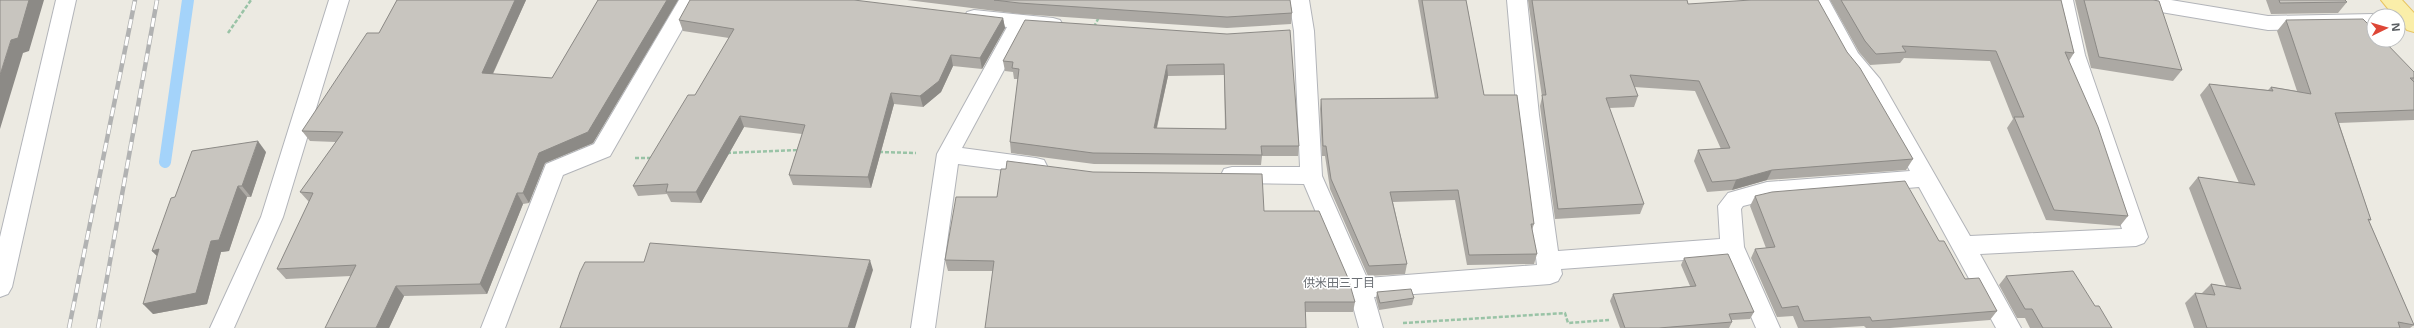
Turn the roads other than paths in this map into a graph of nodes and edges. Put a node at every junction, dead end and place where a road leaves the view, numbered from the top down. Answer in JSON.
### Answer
{"nodes":[{"id":1,"x":66,"y":0,"type":"edge"},
{"id":2,"x":339,"y":0,"type":"edge"},
{"id":3,"x":690,"y":0,"type":"edge"},
{"id":4,"x":1299,"y":0,"type":"edge"},
{"id":5,"x":1517,"y":0,"type":"edge"},
{"id":6,"x":1820,"y":0,"type":"edge"},
{"id":7,"x":2063,"y":0,"type":"edge"},
{"id":8,"x":2131,"y":0,"type":"edge"},
{"id":9,"x":2391,"y":0,"type":"edge"},
{"id":10,"x":959,"y":15,"type":"edge"},
{"id":11,"x":1097,"y":21,"type":"edge"},
{"id":12,"x":2366,"y":21,"type":"edge"},
{"id":13,"x":2409,"y":21,"type":"edge"},
{"id":14,"x":1020,"y":22,"type":"junction"},
{"id":15,"x":948,"y":154,"type":"junction"},
{"id":16,"x":1056,"y":168,"type":"edge"},
{"id":17,"x":1210,"y":175,"type":"edge"},
{"id":18,"x":1311,"y":176,"type":"junction"},
{"id":19,"x":1925,"y":178,"type":"junction"},
{"id":20,"x":1962,"y":246,"type":"junction"},
{"id":21,"x":1732,"y":247,"type":"junction"},
{"id":22,"x":1548,"y":261,"type":"junction"},
{"id":23,"x":0,"y":287,"type":"edge"},
{"id":24,"x":1360,"y":288,"type":"junction"},
{"id":25,"x":1371,"y":327,"type":"edge"},
{"id":26,"x":222,"y":328,"type":"edge"},
{"id":27,"x":493,"y":328,"type":"edge"},
{"id":28,"x":923,"y":328,"type":"edge"},
{"id":29,"x":1768,"y":328,"type":"edge"},
{"id":30,"x":2009,"y":328,"type":"edge"}],
"edges":[{"from":1,"to":23,"type":"street"},
{"from":2,"to":26,"type":"street"},
{"from":3,"to":27,"type":"street"},
{"from":4,"to":18,"type":"street"},
{"from":5,"to":22,"type":"street"},
{"from":6,"to":19,"type":"street"},
{"from":7,"to":20,"type":"street"},
{"from":8,"to":12,"type":"street"},
{"from":9,"to":13,"type":"main road"},
{"from":10,"to":14,"type":"street"},
{"from":11,"to":14,"type":"street"},
{"from":14,"to":15,"type":"street"},
{"from":15,"to":16,"type":"street"},
{"from":15,"to":28,"type":"street"},
{"from":17,"to":18,"type":"street"},
{"from":18,"to":24,"type":"street"},
{"from":19,"to":20,"type":"street"},
{"from":19,"to":21,"type":"street"},
{"from":20,"to":30,"type":"street"},
{"from":21,"to":22,"type":"street"},
{"from":21,"to":29,"type":"street"},
{"from":22,"to":24,"type":"street"},
{"from":24,"to":25,"type":"street"}]}
